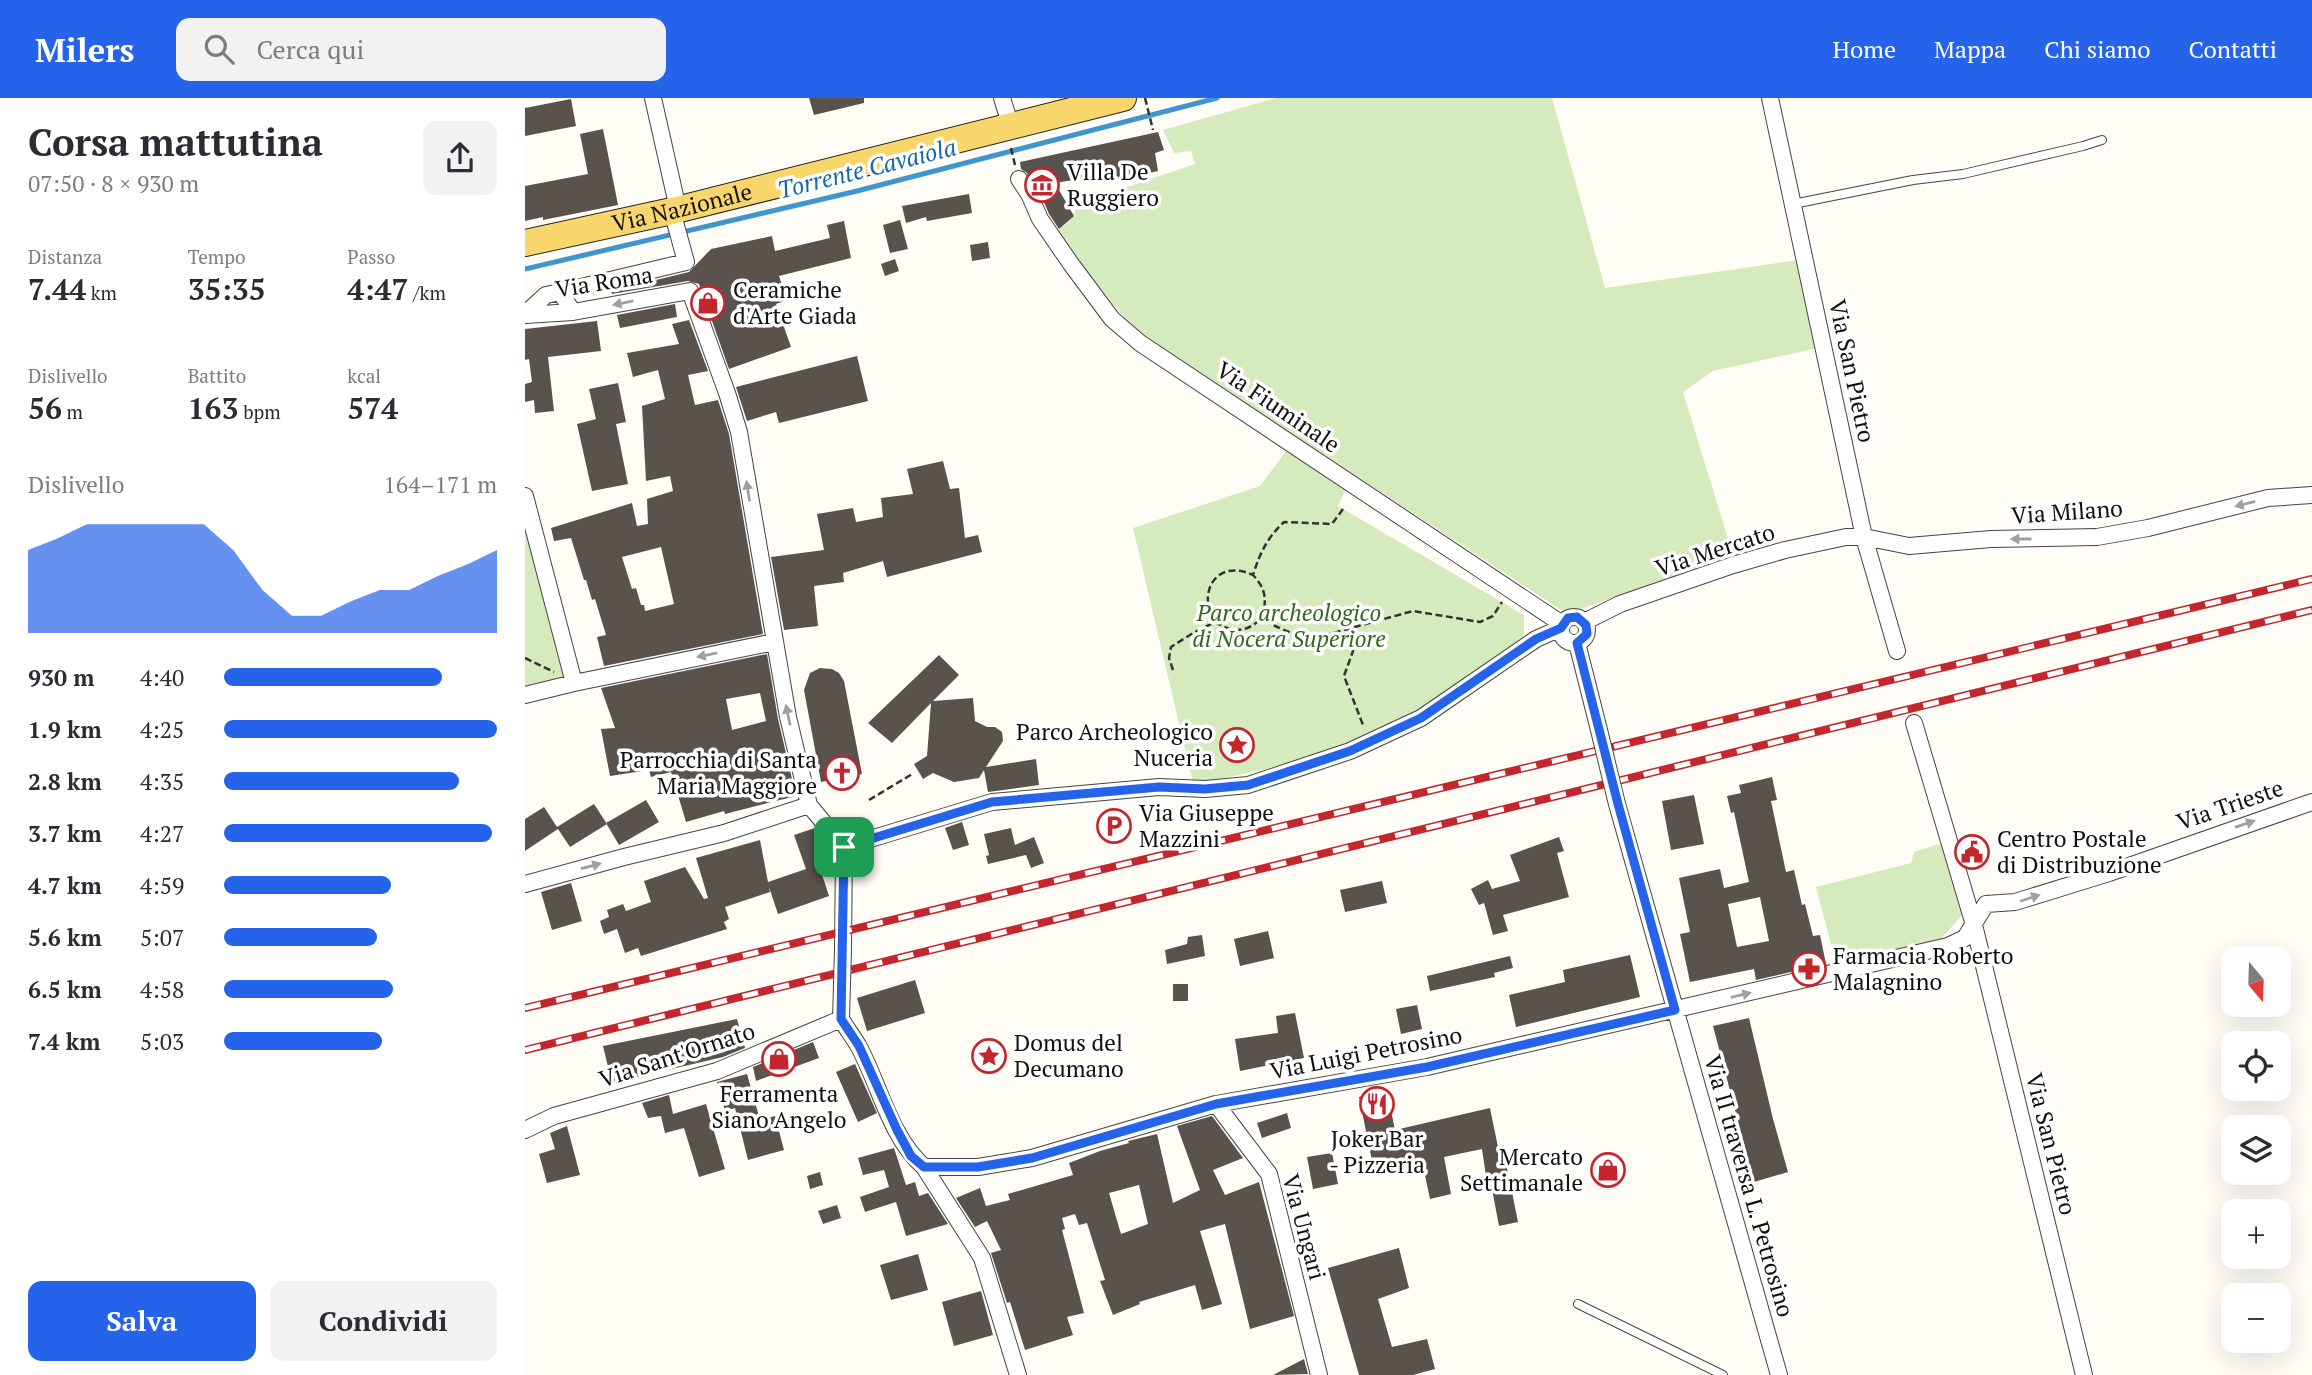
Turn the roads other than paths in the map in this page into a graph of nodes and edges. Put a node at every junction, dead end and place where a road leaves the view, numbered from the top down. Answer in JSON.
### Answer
{"nodes":[{"id":1,"x":653,"y":98,"type":"edge"},
{"id":2,"x":1002,"y":98,"type":"edge"},
{"id":3,"x":1770,"y":98,"type":"edge"},
{"id":4,"x":1135,"y":102,"type":"edge"},
{"id":5,"x":1011,"y":137,"type":"junction"},
{"id":6,"x":2102,"y":140,"type":"dead end"},
{"id":7,"x":1017,"y":172,"type":"road end"},
{"id":8,"x":1793,"y":204,"type":"junction"},
{"id":9,"x":675,"y":213,"type":"junction"},
{"id":10,"x":525,"y":243,"type":"edge"},
{"id":11,"x":560,"y":292,"type":"junction"},
{"id":12,"x":573,"y":313,"type":"junction"},
{"id":13,"x":525,"y":315,"type":"edge"},
{"id":14,"x":2312,"y":495,"type":"edge"},
{"id":15,"x":525,"y":496,"type":"edge"},
{"id":16,"x":1864,"y":537,"type":"junction"},
{"id":17,"x":1584,"y":622,"type":"junction"},
{"id":18,"x":1561,"y":626,"type":"junction"},
{"id":19,"x":774,"y":642,"type":"junction"},
{"id":20,"x":1577,"y":643,"type":"junction"},
{"id":21,"x":1897,"y":651,"type":"dead end"},
{"id":22,"x":573,"y":683,"type":"junction"},
{"id":23,"x":525,"y":695,"type":"edge"},
{"id":24,"x":1914,"y":723,"type":"dead end"},
{"id":25,"x":2312,"y":802,"type":"edge"},
{"id":26,"x":809,"y":805,"type":"junction"},
{"id":27,"x":844,"y":847,"type":"junction"},
{"id":28,"x":525,"y":884,"type":"edge"},
{"id":29,"x":1974,"y":925,"type":"junction"},
{"id":30,"x":1675,"y":1010,"type":"junction"},
{"id":31,"x":841,"y":1019,"type":"junction"},
{"id":32,"x":1216,"y":1104,"type":"junction"},
{"id":33,"x":525,"y":1130,"type":"edge"},
{"id":34,"x":924,"y":1167,"type":"junction"},
{"id":35,"x":1578,"y":1304,"type":"dead end"},
{"id":36,"x":1018,"y":1375,"type":"edge"},
{"id":37,"x":1319,"y":1375,"type":"edge"},
{"id":38,"x":1723,"y":1375,"type":"edge"},
{"id":39,"x":1779,"y":1375,"type":"edge"},
{"id":40,"x":2084,"y":1375,"type":"edge"}],
"edges":[{"from":1,"to":9,"type":"street"},
{"from":2,"to":5,"type":"street"},
{"from":3,"to":8,"type":"street","name":"Via San Pietro"},
{"from":4,"to":5,"type":"main road","name":"Via Nazionale"},
{"from":5,"to":9,"type":"main road","name":"Via Nazionale"},
{"from":6,"to":8,"type":"lane"},
{"from":7,"to":18,"type":"street","name":"Via Fiuminale"},
{"from":8,"to":16,"type":"street","name":"Via San Pietro"},
{"from":9,"to":10,"type":"main road","name":"Via Nazionale"},
{"from":9,"to":11,"type":"street"},
{"from":11,"to":12,"type":"street"},
{"from":11,"to":13,"type":"street"},
{"from":12,"to":13,"type":"street","name":"Via Roma"},
{"from":19,"to":12,"type":"street","name":"Via Roma","one_way":true},
{"from":14,"to":16,"type":"street","name":"Via Milano","one_way":true},
{"from":15,"to":22,"type":"street"},
{"from":16,"to":17,"type":"street","name":"Via Mercato"},
{"from":16,"to":21,"type":"street","name":"Via San Pietro"},
{"from":17,"to":18,"type":"street"},
{"from":17,"to":20,"type":"street"},
{"from":18,"to":20,"type":"street"},
{"from":18,"to":27,"type":"street"},
{"from":19,"to":22,"type":"street","one_way":true},
{"from":26,"to":19,"type":"street","one_way":true},
{"from":20,"to":30,"type":"street","name":"Via II traversa L. Petrosino","bridge":true},
{"from":22,"to":23,"type":"street"},
{"from":24,"to":29,"type":"street","name":"Via San Pietro"},
{"from":29,"to":25,"type":"street","name":"Via Trieste","one_way":true},
{"from":26,"to":27,"type":"street"},
{"from":28,"to":26,"type":"street","one_way":true},
{"from":27,"to":31,"type":"street","bridge":true},
{"from":30,"to":29,"type":"street","name":"Via Luigi Petrosino","one_way":true},
{"from":29,"to":40,"type":"street","name":"Via San Pietro"},
{"from":30,"to":32,"type":"street","name":"Via Luigi Petrosino"},
{"from":30,"to":39,"type":"street","name":"Via II traversa L. Petrosino"},
{"from":31,"to":33,"type":"street","name":"Via Sant'Ornato"},
{"from":31,"to":34,"type":"street"},
{"from":32,"to":34,"type":"street","name":"Via Luigi Petrosino"},
{"from":32,"to":37,"type":"street","name":"Via Ungari"},
{"from":34,"to":36,"type":"street"},
{"from":35,"to":38,"type":"lane"}]}
